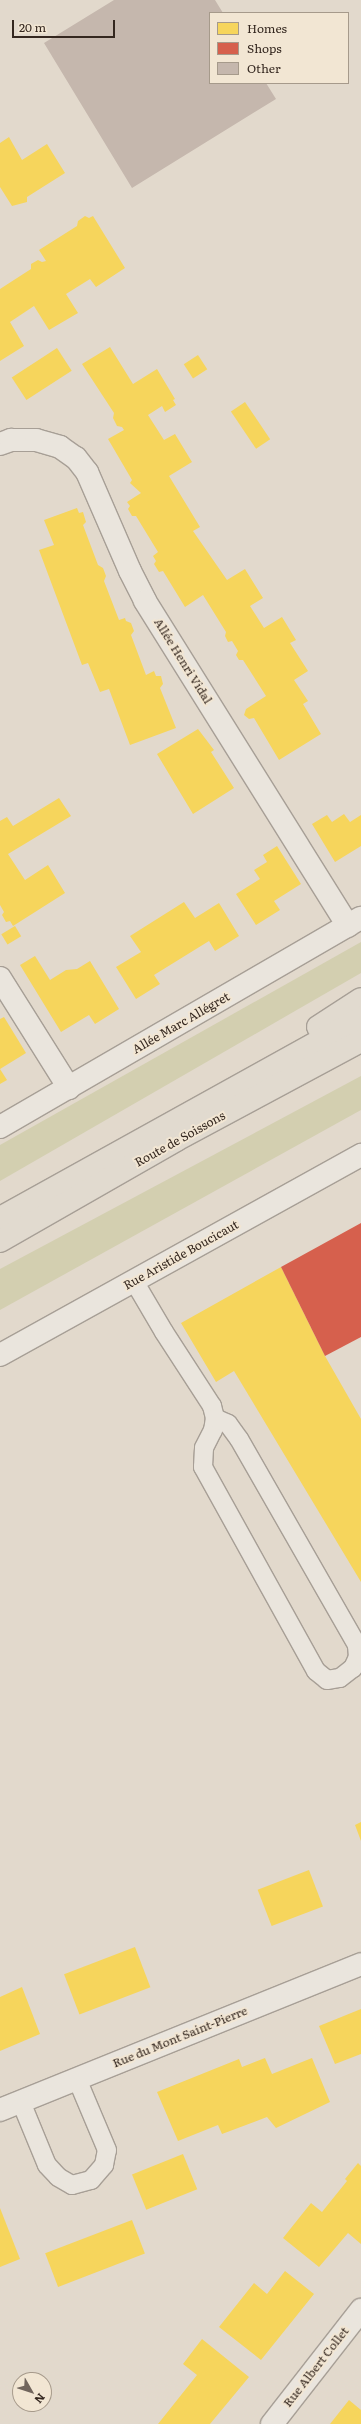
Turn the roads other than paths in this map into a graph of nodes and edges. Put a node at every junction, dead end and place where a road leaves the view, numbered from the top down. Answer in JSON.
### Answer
{"nodes":[{"id":1,"x":0,"y":444,"type":"edge"},
{"id":2,"x":354,"y":922,"type":"edge"},
{"id":3,"x":0,"y":978,"type":"edge"},
{"id":4,"x":361,"y":999,"type":"edge"},
{"id":5,"x":361,"y":1018,"type":"edge"},
{"id":6,"x":361,"y":1040,"type":"edge"},
{"id":7,"x":68,"y":1088,"type":"junction"},
{"id":8,"x":167,"y":1124,"type":"junction"},
{"id":9,"x":0,"y":1127,"type":"edge"},
{"id":10,"x":361,"y":1155,"type":"edge"},
{"id":11,"x":0,"y":1218,"type":"edge"},
{"id":12,"x":0,"y":1241,"type":"edge"},
{"id":13,"x":134,"y":1281,"type":"junction"},
{"id":14,"x":0,"y":1355,"type":"edge"},
{"id":15,"x":215,"y":1418,"type":"junction"},
{"id":16,"x":361,"y":1964,"type":"edge"},
{"id":17,"x":77,"y":2079,"type":"junction"},
{"id":18,"x":21,"y":2102,"type":"junction"},
{"id":19,"x":0,"y":2110,"type":"edge"},
{"id":20,"x":361,"y":2310,"type":"edge"},
{"id":21,"x":272,"y":2424,"type":"edge"}],
"edges":[{"from":1,"to":2,"type":"street","name":"Allée Henri Vidal"},
{"from":2,"to":7,"type":"street","name":"Allée Marc Allégret"},
{"from":3,"to":7,"type":"street"},
{"from":4,"to":8,"type":"main road"},
{"from":5,"to":8,"type":"main road","name":"Route de Soissons"},
{"from":6,"to":12,"type":"main road","name":"Route de Soissons"},
{"from":7,"to":9,"type":"street","name":"Allée Marc Allégret"},
{"from":8,"to":11,"type":"main road","name":"Route de Soissons"},
{"from":10,"to":13,"type":"street","name":"Rue Aristide Boucicaut"},
{"from":13,"to":14,"type":"street","name":"Rue Aristide Boucicaut"},
{"from":13,"to":15,"type":"lane"},
{"from":15,"to":15,"type":"lane"},
{"from":16,"to":17,"type":"street","name":"Rue du Mont Saint-Pierre"},
{"from":17,"to":18,"type":"street","name":"Rue du Mont Saint-Pierre"},
{"from":17,"to":18,"type":"lane"},
{"from":18,"to":19,"type":"street","name":"Rue du Mont Saint-Pierre"},
{"from":20,"to":21,"type":"street","name":"Rue Albert Collet"}]}
